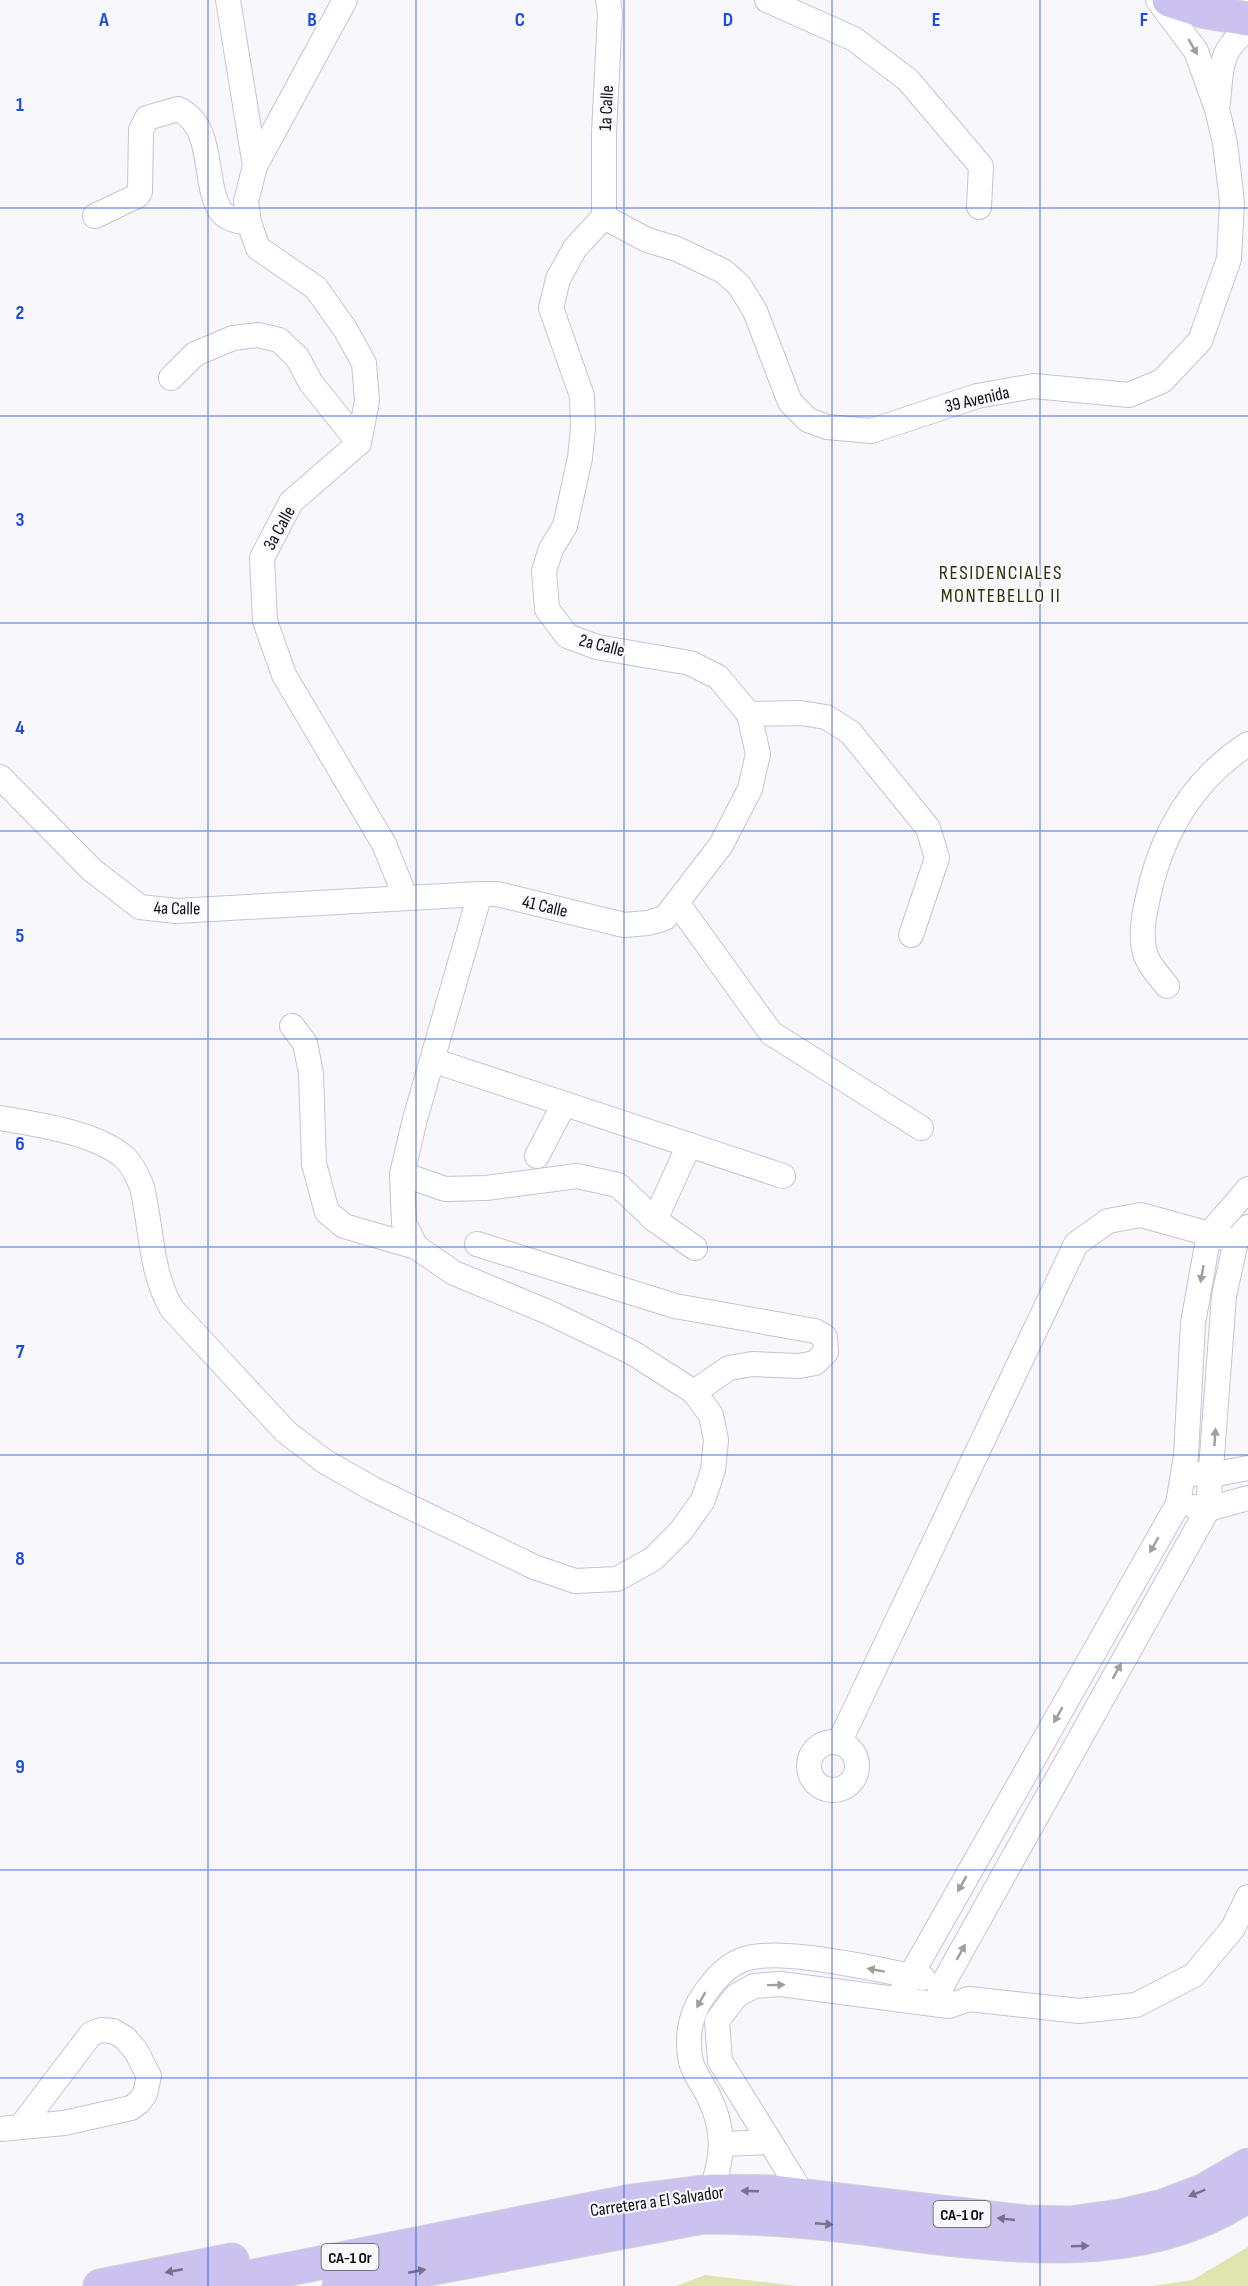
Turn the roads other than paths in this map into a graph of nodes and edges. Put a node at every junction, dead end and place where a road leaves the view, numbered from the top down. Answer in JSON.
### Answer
{"nodes":[{"id":1,"x":228,"y":0,"type":"edge"},
{"id":2,"x":345,"y":0,"type":"edge"},
{"id":3,"x":608,"y":0,"type":"edge"},
{"id":4,"x":767,"y":0,"type":"edge"},
{"id":5,"x":1158,"y":0,"type":"edge"},
{"id":6,"x":1169,"y":0,"type":"edge"},
{"id":7,"x":1248,"y":19,"type":"edge"},
{"id":8,"x":1248,"y":30,"type":"edge"},
{"id":9,"x":1217,"y":109,"type":"junction"},
{"id":10,"x":255,"y":166,"type":"junction"},
{"id":11,"x":979,"y":207,"type":"dead end"},
{"id":12,"x":95,"y":216,"type":"dead end"},
{"id":13,"x":604,"y":217,"type":"junction"},
{"id":14,"x":249,"y":223,"type":"junction"},
{"id":15,"x":171,"y":378,"type":"dead end"},
{"id":16,"x":359,"y":443,"type":"junction"},
{"id":17,"x":749,"y":714,"type":"junction"},
{"id":18,"x":1248,"y":744,"type":"edge"},
{"id":19,"x":0,"y":777,"type":"edge"},
{"id":20,"x":480,"y":894,"type":"junction"},
{"id":21,"x":405,"y":896,"type":"junction"},
{"id":22,"x":678,"y":904,"type":"junction"},
{"id":23,"x":911,"y":935,"type":"dead end"},
{"id":24,"x":1167,"y":986,"type":"dead end"},
{"id":25,"x":292,"y":1026,"type":"dead end"},
{"id":26,"x":432,"y":1060,"type":"junction"},
{"id":27,"x":564,"y":1104,"type":"junction"},
{"id":28,"x":0,"y":1118,"type":"edge"},
{"id":29,"x":921,"y":1128,"type":"dead end"},
{"id":30,"x":689,"y":1145,"type":"junction"},
{"id":31,"x":537,"y":1156,"type":"dead end"},
{"id":32,"x":402,"y":1174,"type":"junction"},
{"id":33,"x":783,"y":1176,"type":"dead end"},
{"id":34,"x":1248,"y":1189,"type":"edge"},
{"id":35,"x":655,"y":1220,"type":"junction"},
{"id":36,"x":1209,"y":1234,"type":"junction"},
{"id":37,"x":1242,"y":1234,"type":"edge"},
{"id":38,"x":477,"y":1244,"type":"dead end"},
{"id":39,"x":416,"y":1247,"type":"junction"},
{"id":40,"x":695,"y":1248,"type":"dead end"},
{"id":41,"x":694,"y":1392,"type":"junction"},
{"id":42,"x":1248,"y":1468,"type":"edge"},
{"id":43,"x":1183,"y":1473,"type":"junction"},
{"id":44,"x":1211,"y":1475,"type":"junction"},
{"id":45,"x":1248,"y":1498,"type":"edge"},
{"id":46,"x":1178,"y":1503,"type":"junction"},
{"id":47,"x":1208,"y":1509,"type":"junction"},
{"id":48,"x":839,"y":1743,"type":"dead end"},
{"id":49,"x":1248,"y":1897,"type":"edge"},
{"id":50,"x":910,"y":1976,"type":"junction"},
{"id":51,"x":940,"y":1993,"type":"junction"},
{"id":52,"x":898,"y":1998,"type":"junction"},
{"id":53,"x":720,"y":2061,"type":"junction"},
{"id":54,"x":692,"y":2064,"type":"junction"},
{"id":55,"x":11,"y":2127,"type":"edge"},
{"id":56,"x":769,"y":2142,"type":"junction"},
{"id":57,"x":723,"y":2144,"type":"junction"},
{"id":58,"x":1248,"y":2164,"type":"edge"},
{"id":59,"x":803,"y":2195,"type":"junction"},
{"id":60,"x":1248,"y":2195,"type":"edge"},
{"id":61,"x":665,"y":2197,"type":"junction"},
{"id":62,"x":707,"y":2204,"type":"junction"},
{"id":63,"x":498,"y":2242,"type":"junction"},
{"id":64,"x":100,"y":2286,"type":"edge"},
{"id":65,"x":204,"y":2286,"type":"edge"},
{"id":66,"x":339,"y":2286,"type":"edge"},
{"id":67,"x":443,"y":2286,"type":"edge"}],
"edges":[{"from":1,"to":10,"type":"street"},
{"from":2,"to":10,"type":"street"},
{"from":3,"to":13,"type":"street","name":"1a Calle"},
{"from":4,"to":11,"type":"street"},
{"from":5,"to":9,"type":"street","name":"39 Avenida","one_way":true},
{"from":6,"to":7,"type":"highway"},
{"from":8,"to":9,"type":"street","name":"39 Avenida"},
{"from":9,"to":13,"type":"street","name":"39 Avenida"},
{"from":10,"to":14,"type":"street"},
{"from":12,"to":14,"type":"street"},
{"from":13,"to":17,"type":"street","name":"2a Calle"},
{"from":14,"to":16,"type":"street"},
{"from":15,"to":16,"type":"street"},
{"from":16,"to":21,"type":"street","name":"3a Calle"},
{"from":17,"to":22,"type":"street","name":"2a Calle"},
{"from":17,"to":23,"type":"street"},
{"from":18,"to":24,"type":"street"},
{"from":19,"to":21,"type":"street","name":"4a Calle"},
{"from":20,"to":21,"type":"street","name":"41 Calle"},
{"from":20,"to":22,"type":"street","name":"41 Calle"},
{"from":20,"to":26,"type":"street"},
{"from":22,"to":29,"type":"street"},
{"from":25,"to":39,"type":"street"},
{"from":26,"to":27,"type":"street"},
{"from":26,"to":32,"type":"street"},
{"from":27,"to":30,"type":"street"},
{"from":27,"to":31,"type":"street"},
{"from":28,"to":41,"type":"street"},
{"from":30,"to":33,"type":"street"},
{"from":30,"to":35,"type":"street"},
{"from":32,"to":35,"type":"street"},
{"from":32,"to":39,"type":"street"},
{"from":34,"to":36,"type":"street"},
{"from":35,"to":40,"type":"street"},
{"from":36,"to":37,"type":"street"},
{"from":36,"to":43,"type":"street","one_way":true},
{"from":36,"to":48,"type":"street"},
{"from":44,"to":37,"type":"street","one_way":true},
{"from":38,"to":41,"type":"street"},
{"from":39,"to":41,"type":"street"},
{"from":42,"to":44,"type":"street"},
{"from":43,"to":44,"type":"street"},
{"from":43,"to":46,"type":"street"},
{"from":44,"to":47,"type":"street"},
{"from":45,"to":47,"type":"street"},
{"from":46,"to":47,"type":"street"},
{"from":46,"to":50,"type":"street","one_way":true},
{"from":51,"to":47,"type":"street","one_way":true},
{"from":49,"to":51,"type":"street"},
{"from":50,"to":51,"type":"street"},
{"from":50,"to":52,"type":"street"},
{"from":50,"to":54,"type":"street","one_way":true},
{"from":51,"to":52,"type":"street"},
{"from":53,"to":52,"type":"street","one_way":true},
{"from":53,"to":54,"type":"street"},
{"from":53,"to":56,"type":"street"},
{"from":54,"to":57,"type":"street"},
{"from":55,"to":55,"type":"street"},
{"from":56,"to":57,"type":"street"},
{"from":56,"to":59,"type":"street"},
{"from":57,"to":62,"type":"street"},
{"from":58,"to":59,"type":"highway","name":"Carretera a El Salvador","number":"CA-1 Or","one_way":true},
{"from":59,"to":62,"type":"highway","name":"Carretera a El Salvador","number":"CA-1 Or","one_way":true},
{"from":62,"to":60,"type":"highway","name":"Carretera a El Salvador","number":"CA-1 Or","one_way":true},
{"from":61,"to":62,"type":"highway","name":"Carretera a El Salvador","number":"CA-1 Or"},
{"from":61,"to":63,"type":"highway","name":"Carretera a El Salvador","number":"CA-1 Or"},
{"from":61,"to":64,"type":"highway","one_way":true},
{"from":62,"to":63,"type":"highway","name":"Carretera a El Salvador","number":"CA-1 Or"},
{"from":62,"to":67,"type":"highway"},
{"from":63,"to":65,"type":"highway","name":"Carretera a El Salvador","number":"CA-1 Or"},
{"from":66,"to":63,"type":"highway","name":"Carretera a El Salvador","number":"CA-1 Or","one_way":true}]}
